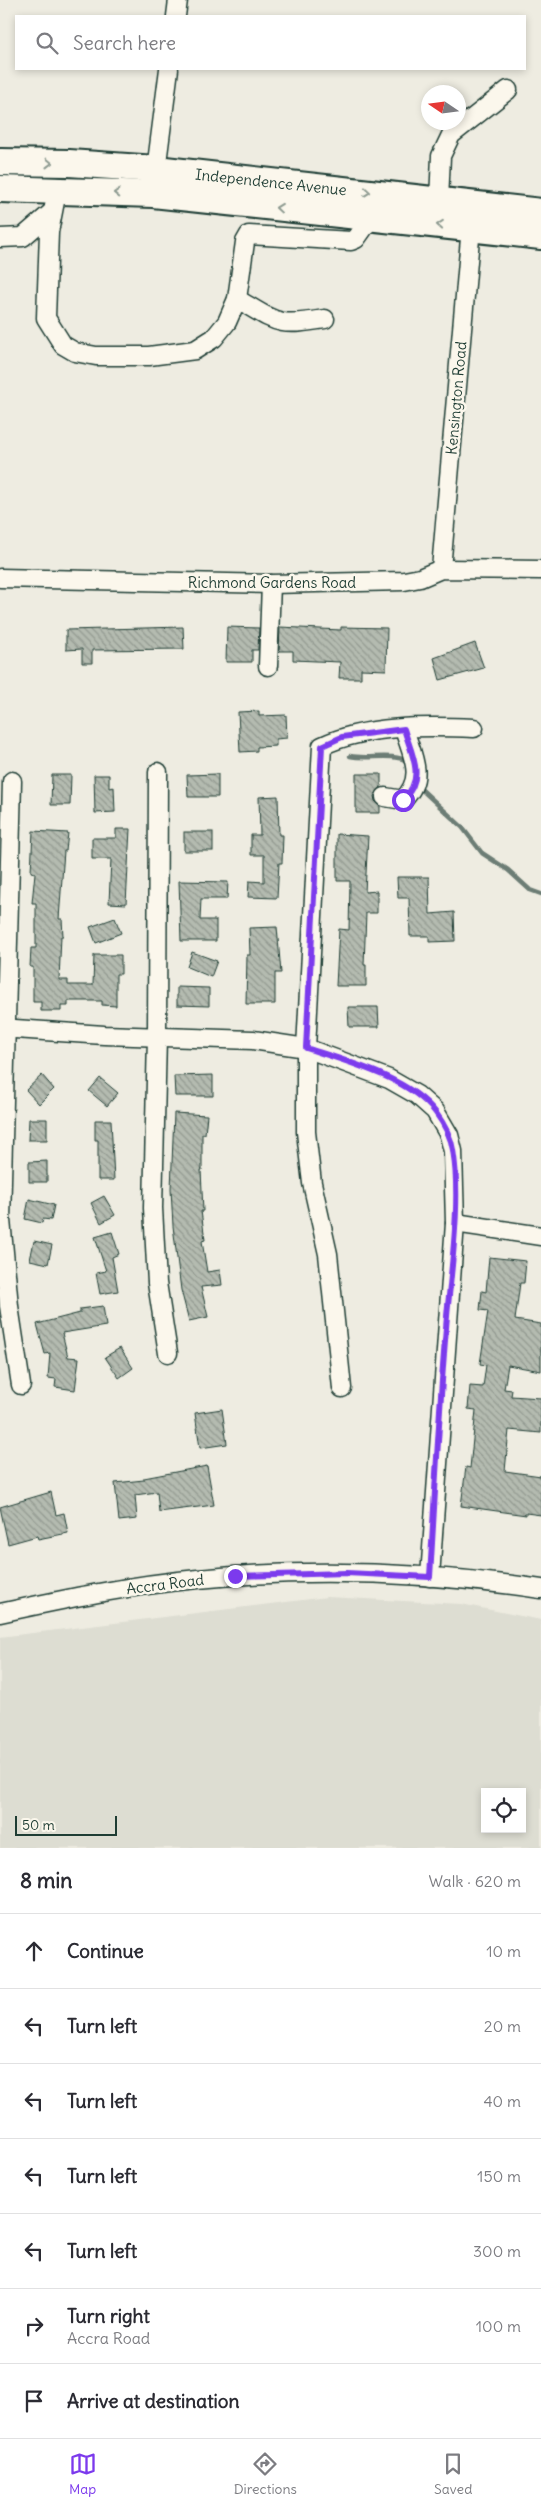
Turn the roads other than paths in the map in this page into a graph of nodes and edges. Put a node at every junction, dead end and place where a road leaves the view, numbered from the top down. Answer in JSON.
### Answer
{"nodes":[{"id":1,"x":178,"y":0,"type":"edge"},
{"id":2,"x":176,"y":15,"type":"edge"},
{"id":3,"x":169,"y":70,"type":"edge"},
{"id":4,"x":508,"y":90,"type":"dead end"},
{"id":5,"x":0,"y":162,"type":"edge"},
{"id":6,"x":154,"y":181,"type":"junction"},
{"id":7,"x":0,"y":189,"type":"edge"},
{"id":8,"x":439,"y":200,"type":"junction"},
{"id":9,"x":54,"y":202,"type":"junction"},
{"id":10,"x":541,"y":212,"type":"edge"},
{"id":11,"x":371,"y":218,"type":"junction"},
{"id":12,"x":471,"y":228,"type":"junction"},
{"id":13,"x":541,"y":236,"type":"edge"},
{"id":14,"x":0,"y":238,"type":"edge"},
{"id":15,"x":237,"y":299,"type":"junction"},
{"id":16,"x":324,"y":319,"type":"dead end"},
{"id":17,"x":441,"y":568,"type":"junction"},
{"id":18,"x":541,"y":570,"type":"edge"},
{"id":19,"x":0,"y":578,"type":"edge"},
{"id":20,"x":271,"y":584,"type":"junction"},
{"id":21,"x":268,"y":666,"type":"dead end"},
{"id":22,"x":474,"y":728,"type":"dead end"},
{"id":23,"x":404,"y":729,"type":"junction"},
{"id":24,"x":158,"y":772,"type":"dead end"},
{"id":25,"x":12,"y":781,"type":"dead end"},
{"id":26,"x":385,"y":797,"type":"dead end"},
{"id":27,"x":2,"y":1028,"type":"edge"},
{"id":28,"x":157,"y":1037,"type":"junction"},
{"id":29,"x":306,"y":1048,"type":"junction"},
{"id":30,"x":455,"y":1224,"type":"junction"},
{"id":31,"x":541,"y":1236,"type":"edge"},
{"id":32,"x":168,"y":1354,"type":"dead end"},
{"id":33,"x":21,"y":1384,"type":"dead end"},
{"id":34,"x":342,"y":1388,"type":"dead end"},
{"id":35,"x":430,"y":1577,"type":"junction"},
{"id":36,"x":541,"y":1589,"type":"edge"},
{"id":37,"x":0,"y":1613,"type":"edge"}],
"edges":[{"from":1,"to":2,"type":"street"},
{"from":3,"to":6,"type":"street"},
{"from":4,"to":8,"type":"street"},
{"from":5,"to":6,"type":"highway","name":"Independence Avenue","one_way":true},
{"from":6,"to":8,"type":"highway","name":"Independence Avenue","one_way":true},
{"from":6,"to":9,"type":"highway","name":"Independence Avenue","one_way":true},
{"from":11,"to":6,"type":"highway","name":"Independence Avenue","one_way":true},
{"from":7,"to":9,"type":"highway","name":"Independence Avenue"},
{"from":8,"to":10,"type":"highway","name":"Independence Avenue"},
{"from":9,"to":14,"type":"street"},
{"from":9,"to":15,"type":"street"},
{"from":12,"to":11,"type":"highway","name":"Independence Avenue","one_way":true},
{"from":11,"to":15,"type":"street"},
{"from":12,"to":13,"type":"highway","name":"Independence Avenue"},
{"from":12,"to":17,"type":"street","name":"Kensington Road"},
{"from":15,"to":16,"type":"street"},
{"from":17,"to":18,"type":"street","name":"Richmond Gardens Road"},
{"from":17,"to":20,"type":"street","name":"Richmond Gardens Road"},
{"from":19,"to":20,"type":"street","name":"Richmond Gardens Road"},
{"from":20,"to":21,"type":"street"},
{"from":22,"to":23,"type":"street"},
{"from":23,"to":26,"type":"street"},
{"from":23,"to":29,"type":"street"},
{"from":24,"to":28,"type":"street"},
{"from":25,"to":27,"type":"street"},
{"from":27,"to":28,"type":"street"},
{"from":27,"to":33,"type":"street"},
{"from":28,"to":29,"type":"street"},
{"from":28,"to":32,"type":"street"},
{"from":29,"to":30,"type":"street"},
{"from":29,"to":34,"type":"street"},
{"from":30,"to":31,"type":"street"},
{"from":30,"to":35,"type":"street"},
{"from":35,"to":36,"type":"street","name":"Accra Road"},
{"from":35,"to":37,"type":"street","name":"Accra Road"}]}
